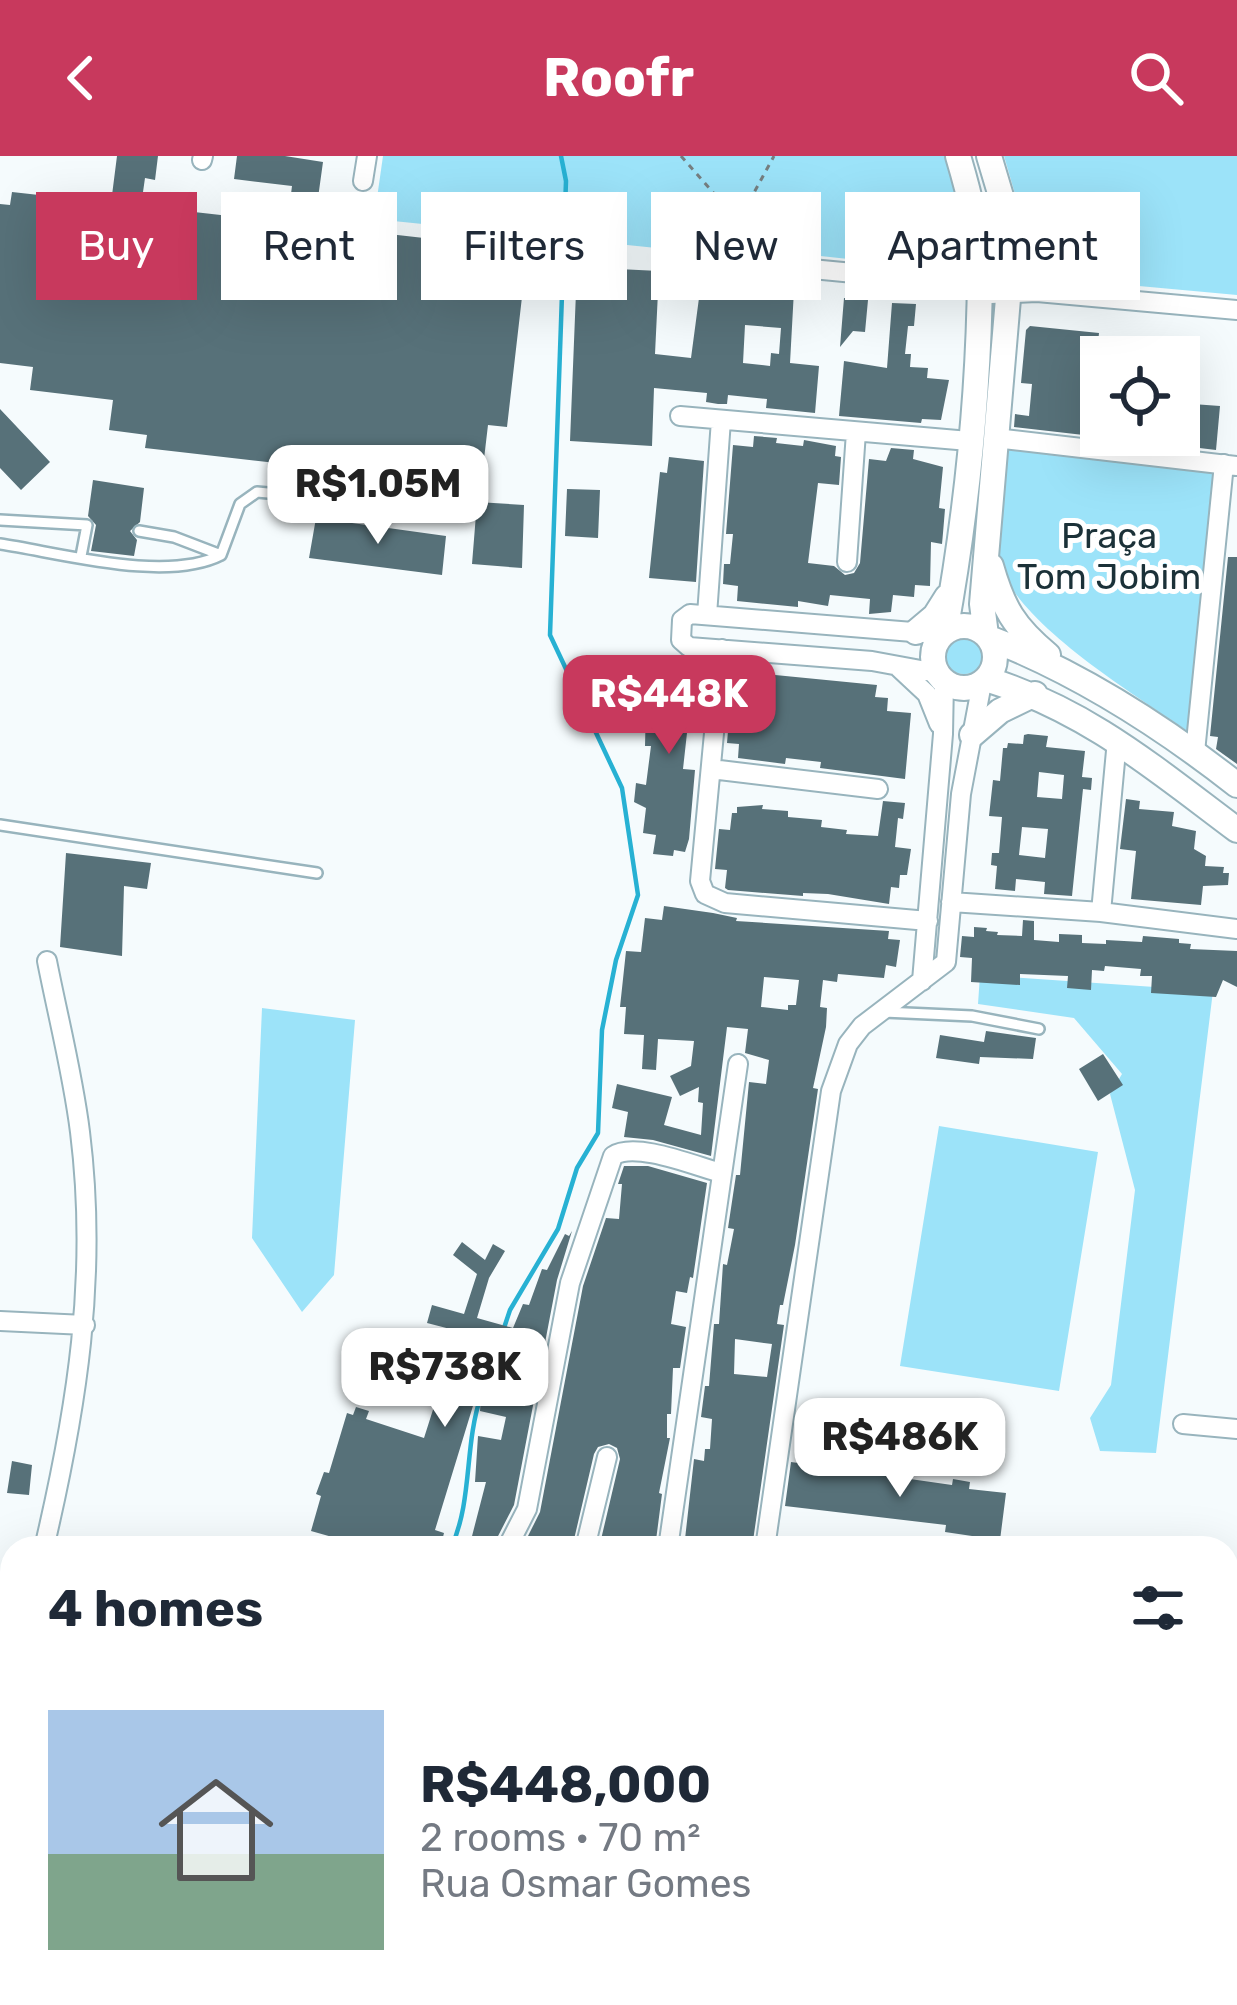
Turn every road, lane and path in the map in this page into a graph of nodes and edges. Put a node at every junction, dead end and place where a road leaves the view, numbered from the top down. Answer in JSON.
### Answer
{"nodes":[{"id":1,"x":367,"y":156,"type":"edge"},
{"id":2,"x":681,"y":156,"type":"edge"},
{"id":3,"x":774,"y":156,"type":"edge"},
{"id":4,"x":958,"y":156,"type":"edge"},
{"id":5,"x":989,"y":156,"type":"edge"},
{"id":6,"x":363,"y":181,"type":"dead end"},
{"id":7,"x":713,"y":192,"type":"edge"},
{"id":8,"x":754,"y":192,"type":"edge"},
{"id":9,"x":966,"y":192,"type":"edge"},
{"id":10,"x":1000,"y":192,"type":"edge"},
{"id":11,"x":980,"y":300,"type":"edge"},
{"id":12,"x":1008,"y":300,"type":"edge"},
{"id":13,"x":1126,"y":300,"type":"edge"},
{"id":14,"x":1237,"y":310,"type":"edge"},
{"id":15,"x":986,"y":389,"type":"junction"},
{"id":16,"x":680,"y":416,"type":"dead end"},
{"id":17,"x":721,"y":420,"type":"junction"},
{"id":18,"x":856,"y":432,"type":"junction"},
{"id":19,"x":995,"y":438,"type":"junction"},
{"id":20,"x":969,"y":441,"type":"junction"},
{"id":21,"x":1230,"y":465,"type":"edge"},
{"id":22,"x":412,"y":506,"type":"dead end"},
{"id":23,"x":0,"y":520,"type":"edge"},
{"id":24,"x":139,"y":531,"type":"dead end"},
{"id":25,"x":0,"y":544,"type":"edge"},
{"id":26,"x":221,"y":555,"type":"junction"},
{"id":27,"x":81,"y":556,"type":"junction"},
{"id":28,"x":989,"y":558,"type":"junction"},
{"id":29,"x":847,"y":562,"type":"dead end"},
{"id":30,"x":1214,"y":570,"type":"junction"},
{"id":31,"x":1237,"y":572,"type":"edge"},
{"id":32,"x":707,"y":615,"type":"junction"},
{"id":33,"x":934,"y":633,"type":"junction"},
{"id":34,"x":987,"y":636,"type":"junction"},
{"id":35,"x":722,"y":649,"type":"junction"},
{"id":36,"x":897,"y":666,"type":"junction"},
{"id":37,"x":940,"y":677,"type":"junction"},
{"id":38,"x":984,"y":681,"type":"junction"},
{"id":39,"x":1088,"y":686,"type":"junction"},
{"id":40,"x":1035,"y":694,"type":"junction"},
{"id":41,"x":943,"y":734,"type":"junction"},
{"id":42,"x":972,"y":735,"type":"junction"},
{"id":43,"x":1117,"y":740,"type":"junction"},
{"id":44,"x":1195,"y":752,"type":"junction"},
{"id":45,"x":711,"y":769,"type":"junction"},
{"id":46,"x":1237,"y":785,"type":"edge"},
{"id":47,"x":878,"y":789,"type":"dead end"},
{"id":48,"x":0,"y":825,"type":"edge"},
{"id":49,"x":1237,"y":830,"type":"edge"},
{"id":50,"x":317,"y":873,"type":"dead end"},
{"id":51,"x":951,"y":902,"type":"junction"},
{"id":52,"x":1101,"y":912,"type":"junction"},
{"id":53,"x":928,"y":921,"type":"junction"},
{"id":54,"x":1236,"y":923,"type":"edge"},
{"id":55,"x":47,"y":961,"type":"dead end"},
{"id":56,"x":922,"y":981,"type":"junction"},
{"id":57,"x":879,"y":1012,"type":"junction"},
{"id":58,"x":1040,"y":1029,"type":"dead end"},
{"id":59,"x":738,"y":1064,"type":"dead end"},
{"id":60,"x":721,"y":1173,"type":"junction"},
{"id":61,"x":0,"y":1321,"type":"edge"},
{"id":62,"x":85,"y":1325,"type":"junction"},
{"id":63,"x":1184,"y":1424,"type":"dead end"},
{"id":64,"x":1237,"y":1429,"type":"edge"},
{"id":65,"x":607,"y":1457,"type":"dead end"},
{"id":66,"x":47,"y":1536,"type":"edge"},
{"id":67,"x":513,"y":1536,"type":"edge"},
{"id":68,"x":587,"y":1536,"type":"edge"},
{"id":69,"x":670,"y":1536,"type":"edge"},
{"id":70,"x":767,"y":1536,"type":"edge"}],
"edges":[{"from":1,"to":6,"type":"street"},
{"from":2,"to":7,"type":"path"},
{"from":3,"to":8,"type":"path"},
{"from":4,"to":9,"type":"street"},
{"from":5,"to":10,"type":"street"},
{"from":11,"to":15,"type":"street"},
{"from":12,"to":15,"type":"street"},
{"from":13,"to":14,"type":"street"},
{"from":15,"to":19,"type":"street"},
{"from":15,"to":20,"type":"street"},
{"from":16,"to":17,"type":"street"},
{"from":17,"to":18,"type":"street"},
{"from":17,"to":32,"type":"street"},
{"from":18,"to":20,"type":"street"},
{"from":18,"to":29,"type":"street"},
{"from":19,"to":21,"type":"street"},
{"from":19,"to":28,"type":"street"},
{"from":20,"to":33,"type":"street"},
{"from":21,"to":30,"type":"street"},
{"from":22,"to":26,"type":"lane"},
{"from":23,"to":27,"type":"lane"},
{"from":24,"to":26,"type":"lane"},
{"from":25,"to":27,"type":"lane"},
{"from":26,"to":27,"type":"lane"},
{"from":28,"to":34,"type":"street"},
{"from":28,"to":39,"type":"street"},
{"from":30,"to":31,"type":"street"},
{"from":30,"to":44,"type":"street"},
{"from":32,"to":33,"type":"street"},
{"from":32,"to":35,"type":"street"},
{"from":33,"to":34,"type":"street"},
{"from":33,"to":37,"type":"street"},
{"from":34,"to":38,"type":"street"},
{"from":34,"to":39,"type":"street"},
{"from":35,"to":36,"type":"street"},
{"from":35,"to":45,"type":"street"},
{"from":36,"to":37,"type":"street"},
{"from":36,"to":41,"type":"street"},
{"from":37,"to":38,"type":"street"},
{"from":37,"to":41,"type":"street"},
{"from":38,"to":40,"type":"street"},
{"from":38,"to":42,"type":"street"},
{"from":39,"to":44,"type":"street"},
{"from":40,"to":42,"type":"street"},
{"from":40,"to":43,"type":"street"},
{"from":41,"to":53,"type":"street"},
{"from":42,"to":51,"type":"street"},
{"from":43,"to":49,"type":"street"},
{"from":43,"to":52,"type":"street"},
{"from":44,"to":46,"type":"street"},
{"from":45,"to":47,"type":"street"},
{"from":45,"to":53,"type":"street"},
{"from":48,"to":50,"type":"lane"},
{"from":51,"to":52,"type":"street"},
{"from":51,"to":56,"type":"street"},
{"from":52,"to":54,"type":"street"},
{"from":53,"to":56,"type":"street"},
{"from":55,"to":62,"type":"street"},
{"from":56,"to":57,"type":"street"},
{"from":57,"to":58,"type":"lane"},
{"from":57,"to":70,"type":"street"},
{"from":59,"to":60,"type":"street"},
{"from":60,"to":67,"type":"street"},
{"from":60,"to":69,"type":"street"},
{"from":61,"to":62,"type":"street"},
{"from":62,"to":66,"type":"street"},
{"from":63,"to":64,"type":"street"},
{"from":65,"to":68,"type":"street"}]}
